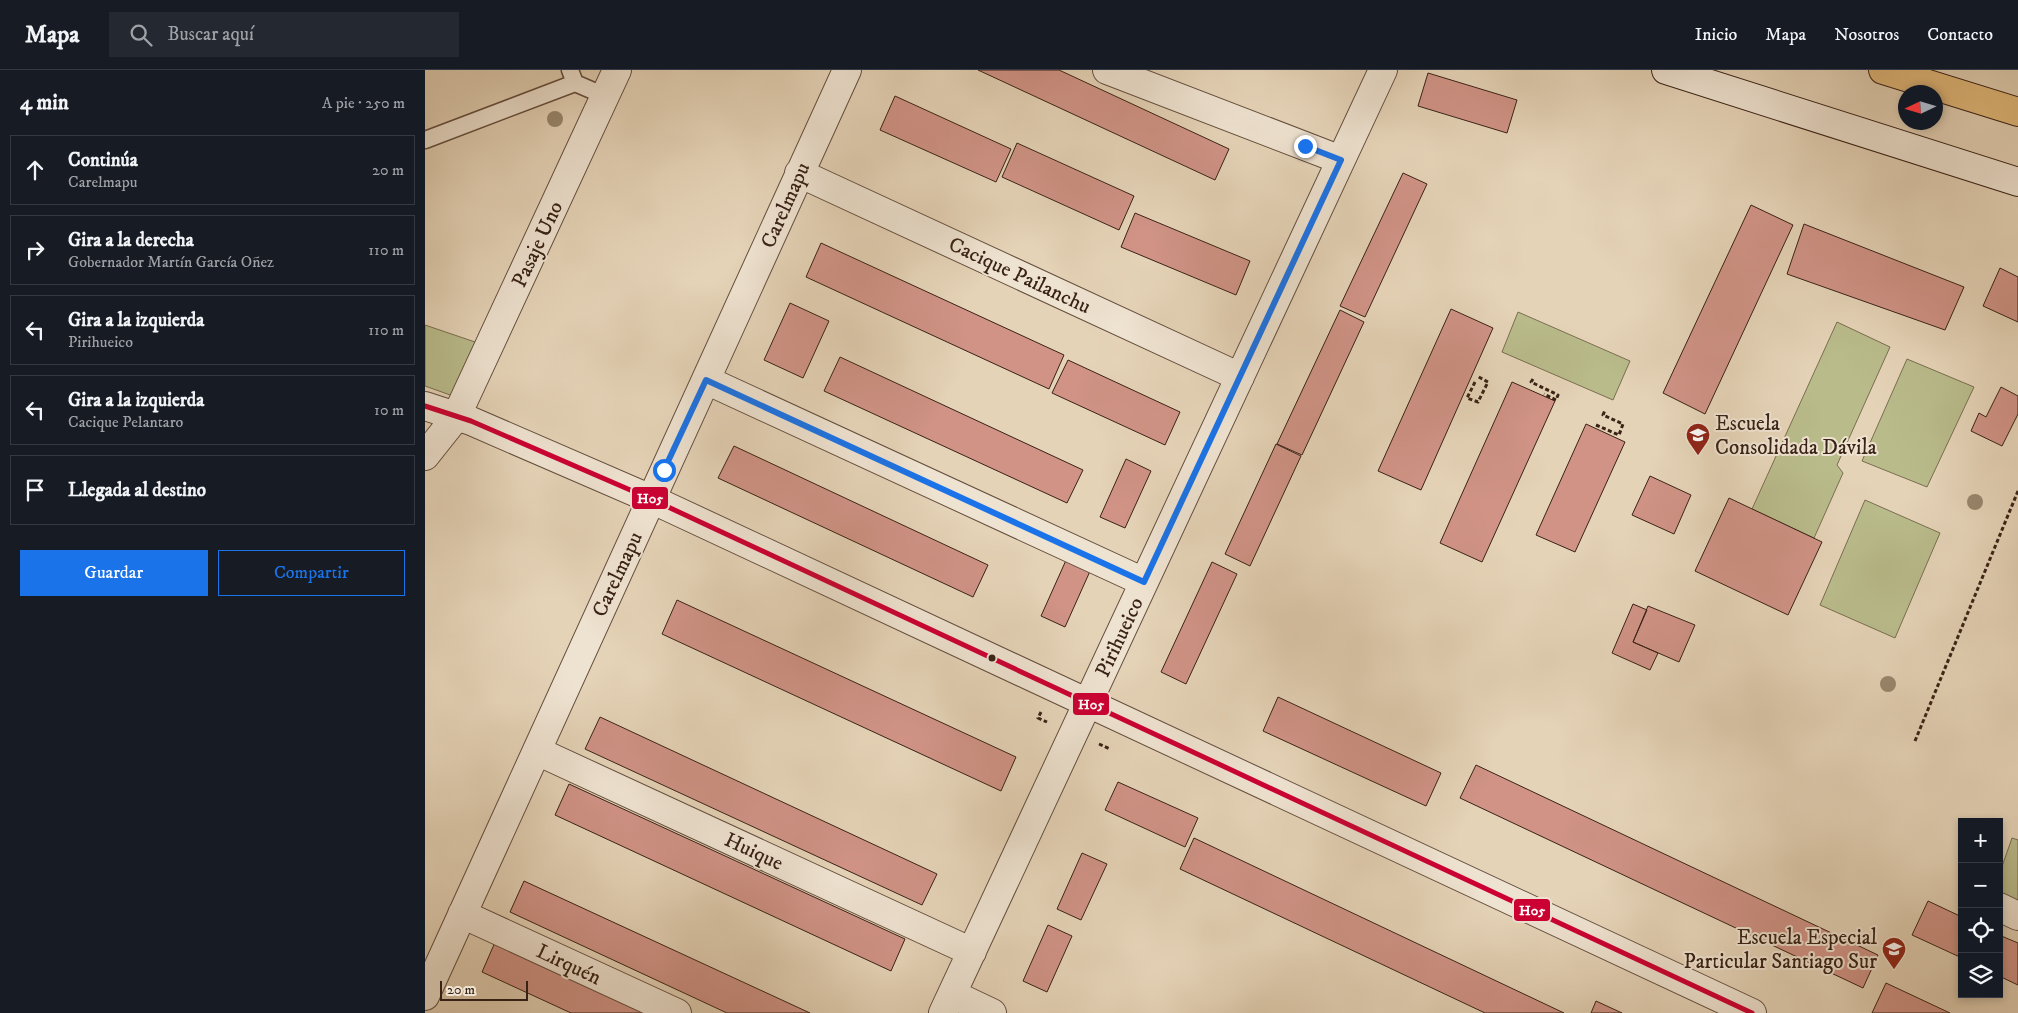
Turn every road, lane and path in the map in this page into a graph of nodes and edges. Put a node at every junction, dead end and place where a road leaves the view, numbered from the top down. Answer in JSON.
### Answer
{"nodes":[{"id":1,"x":617,"y":70,"type":"edge"},
{"id":2,"x":847,"y":70,"type":"edge"},
{"id":3,"x":1107,"y":70,"type":"edge"},
{"id":4,"x":1383,"y":70,"type":"edge"},
{"id":5,"x":1666,"y":70,"type":"edge"},
{"id":6,"x":1883,"y":70,"type":"edge"},
{"id":7,"x":572,"y":76,"type":"edge"},
{"id":8,"x":605,"y":96,"type":"junction"},
{"id":9,"x":2018,"y":112,"type":"edge"},
{"id":10,"x":425,"y":140,"type":"edge"},
{"id":11,"x":1341,"y":160,"type":"junction"},
{"id":12,"x":799,"y":173,"type":"junction"},
{"id":13,"x":2018,"y":182,"type":"edge"},
{"id":14,"x":1477,"y":376,"type":"dead end"},
{"id":15,"x":1240,"y":377,"type":"junction"},
{"id":16,"x":1533,"y":379,"type":"dead end"},
{"id":17,"x":706,"y":380,"type":"junction"},
{"id":18,"x":1475,"y":382,"type":"dead end"},
{"id":19,"x":1544,"y":394,"type":"dead end"},
{"id":20,"x":425,"y":406,"type":"edge"},
{"id":21,"x":1605,"y":410,"type":"dead end"},
{"id":22,"x":455,"y":417,"type":"junction"},
{"id":23,"x":1596,"y":425,"type":"dead end"},
{"id":24,"x":425,"y":456,"type":"edge"},
{"id":25,"x":2018,"y":490,"type":"edge"},
{"id":26,"x":651,"y":499,"type":"junction"},
{"id":27,"x":1144,"y":582,"type":"junction"},
{"id":28,"x":1088,"y":703,"type":"junction"},
{"id":29,"x":1915,"y":741,"type":"dead end"},
{"id":30,"x":537,"y":751,"type":"junction"},
{"id":31,"x":2003,"y":910,"type":"edge"},
{"id":32,"x":462,"y":914,"type":"junction"},
{"id":33,"x":2018,"y":916,"type":"edge"},
{"id":34,"x":972,"y":952,"type":"junction"},
{"id":35,"x":425,"y":996,"type":"edge"},
{"id":36,"x":948,"y":1004,"type":"edge"},
{"id":37,"x":677,"y":1013,"type":"edge"},
{"id":38,"x":992,"y":1013,"type":"edge"},
{"id":39,"x":1750,"y":1013,"type":"edge"}],
"edges":[{"from":1,"to":8,"type":"street","name":"Pasaje Uno"},
{"from":2,"to":12,"type":"street","name":"Carelmapu"},
{"from":3,"to":11,"type":"street"},
{"from":4,"to":11,"type":"street","name":"Pirihueico"},
{"from":5,"to":13,"type":"street"},
{"from":6,"to":9,"type":"highway"},
{"from":7,"to":8,"type":"lane"},
{"from":7,"to":10,"type":"lane"},
{"from":8,"to":22,"type":"street","name":"Pasaje Uno"},
{"from":11,"to":15,"type":"street","name":"Pirihueico"},
{"from":12,"to":15,"type":"street","name":"Cacique Pailanchu"},
{"from":12,"to":17,"type":"street","name":"Carelmapu"},
{"from":14,"to":18,"type":"path"},
{"from":15,"to":27,"type":"street","name":"Pirihueico"},
{"from":16,"to":19,"type":"path"},
{"from":17,"to":26,"type":"street","name":"Carelmapu"},
{"from":17,"to":27,"type":"street"},
{"from":20,"to":22,"type":"street"},
{"from":21,"to":23,"type":"path"},
{"from":22,"to":24,"type":"street","name":"Pasaje Uno"},
{"from":22,"to":26,"type":"street"},
{"from":25,"to":29,"type":"path"},
{"from":26,"to":28,"type":"street"},
{"from":26,"to":30,"type":"street","name":"Carelmapu"},
{"from":27,"to":28,"type":"street","name":"Pirihueico"},
{"from":28,"to":34,"type":"street","name":"Pirihueico"},
{"from":28,"to":39,"type":"street"},
{"from":30,"to":32,"type":"street","name":"Carelmapu"},
{"from":30,"to":34,"type":"street","name":"Huique"},
{"from":31,"to":33,"type":"street"},
{"from":32,"to":35,"type":"street","name":"Carelmapu"},
{"from":32,"to":37,"type":"street","name":"Lirquén"},
{"from":34,"to":36,"type":"street","name":"Pirihueico"},
{"from":36,"to":38,"type":"street"}]}
